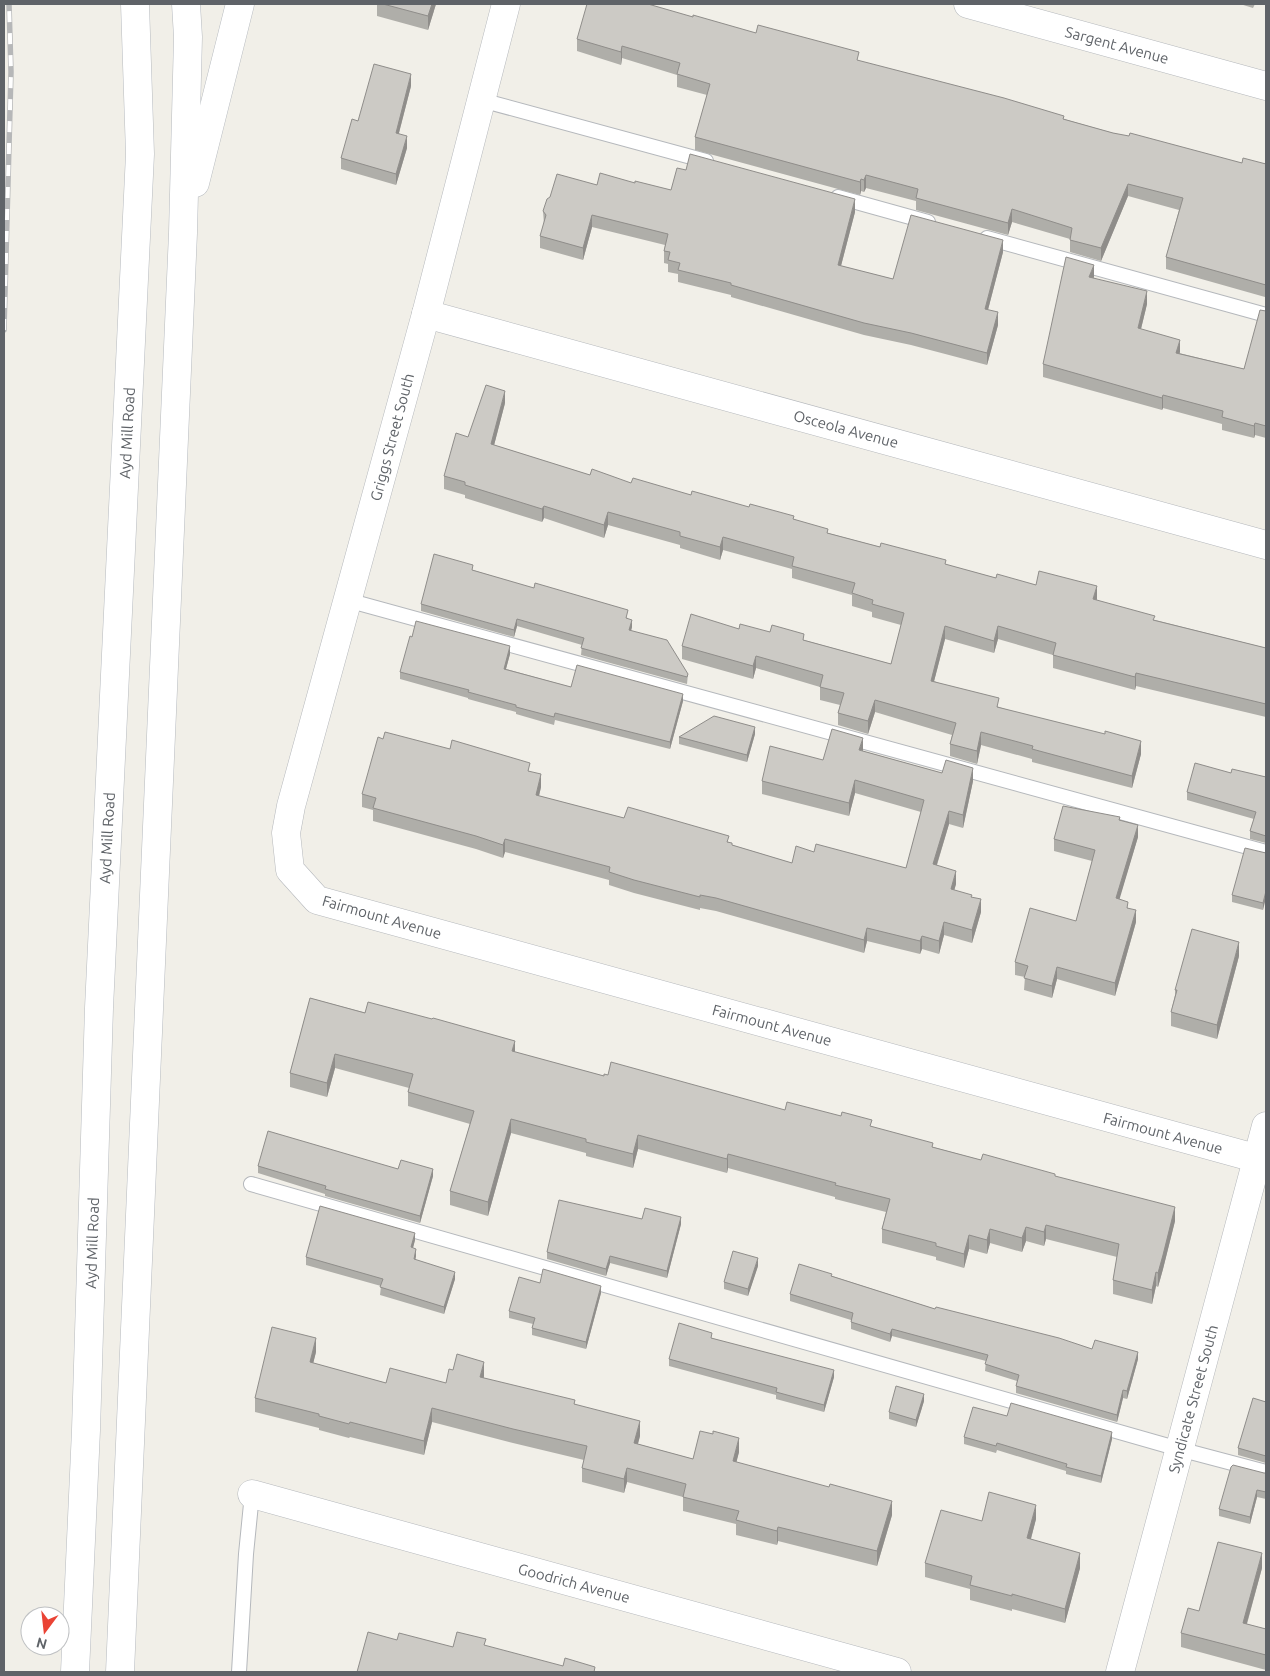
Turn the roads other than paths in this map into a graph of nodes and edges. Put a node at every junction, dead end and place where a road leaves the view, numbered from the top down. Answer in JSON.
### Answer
{"nodes":[{"id":1,"x":135,"y":4,"type":"edge"},
{"id":2,"x":186,"y":4,"type":"edge"},
{"id":3,"x":240,"y":4,"type":"edge"},
{"id":4,"x":506,"y":4,"type":"edge"},
{"id":5,"x":968,"y":4,"type":"edge"},
{"id":6,"x":1266,"y":86,"type":"edge"},
{"id":7,"x":481,"y":100,"type":"junction"},
{"id":8,"x":718,"y":164,"type":"edge"},
{"id":9,"x":824,"y":194,"type":"edge"},
{"id":10,"x":939,"y":225,"type":"edge"},
{"id":11,"x":183,"y":233,"type":"junction"},
{"id":12,"x":978,"y":236,"type":"edge"},
{"id":13,"x":426,"y":314,"type":"junction"},
{"id":14,"x":1266,"y":315,"type":"edge"},
{"id":15,"x":1266,"y":545,"type":"edge"},
{"id":16,"x":347,"y":600,"type":"junction"},
{"id":17,"x":1266,"y":852,"type":"edge"},
{"id":18,"x":290,"y":870,"type":"joint"},
{"id":19,"x":1266,"y":1126,"type":"edge"},
{"id":20,"x":1262,"y":1160,"type":"edge"},
{"id":21,"x":251,"y":1184,"type":"dead end"},
{"id":22,"x":1179,"y":1449,"type":"junction"},
{"id":23,"x":1266,"y":1472,"type":"edge"},
{"id":24,"x":252,"y":1494,"type":"joint"},
{"id":25,"x":75,"y":1672,"type":"edge"},
{"id":26,"x":120,"y":1672,"type":"edge"},
{"id":27,"x":239,"y":1672,"type":"edge"},
{"id":28,"x":897,"y":1672,"type":"edge"},
{"id":29,"x":1120,"y":1672,"type":"edge"}],
"edges":[{"from":1,"to":25,"type":"street","name":"Ayd Mill Road"},
{"from":2,"to":11,"type":"street"},
{"from":3,"to":11,"type":"street"},
{"from":4,"to":7,"type":"street","name":"Griggs Street South"},
{"from":5,"to":6,"type":"street","name":"Sargent Avenue"},
{"from":7,"to":8,"type":"lane"},
{"from":7,"to":13,"type":"street","name":"Griggs Street South"},
{"from":9,"to":10,"type":"lane"},
{"from":11,"to":26,"type":"street"},
{"from":12,"to":14,"type":"lane"},
{"from":13,"to":15,"type":"street","name":"Osceola Avenue"},
{"from":13,"to":16,"type":"street","name":"Griggs Street South"},
{"from":16,"to":17,"type":"lane"},
{"from":16,"to":18,"type":"street","name":"Griggs Street South"},
{"from":18,"to":20,"type":"street","name":"Fairmount Avenue"},
{"from":19,"to":20,"type":"street","name":"Syndicate Street South"},
{"from":20,"to":22,"type":"street","name":"Syndicate Street South"},
{"from":21,"to":22,"type":"lane"},
{"from":22,"to":23,"type":"lane"},
{"from":22,"to":29,"type":"street","name":"Syndicate Street South"},
{"from":24,"to":27,"type":"lane"},
{"from":24,"to":28,"type":"street","name":"Goodrich Avenue"}]}
